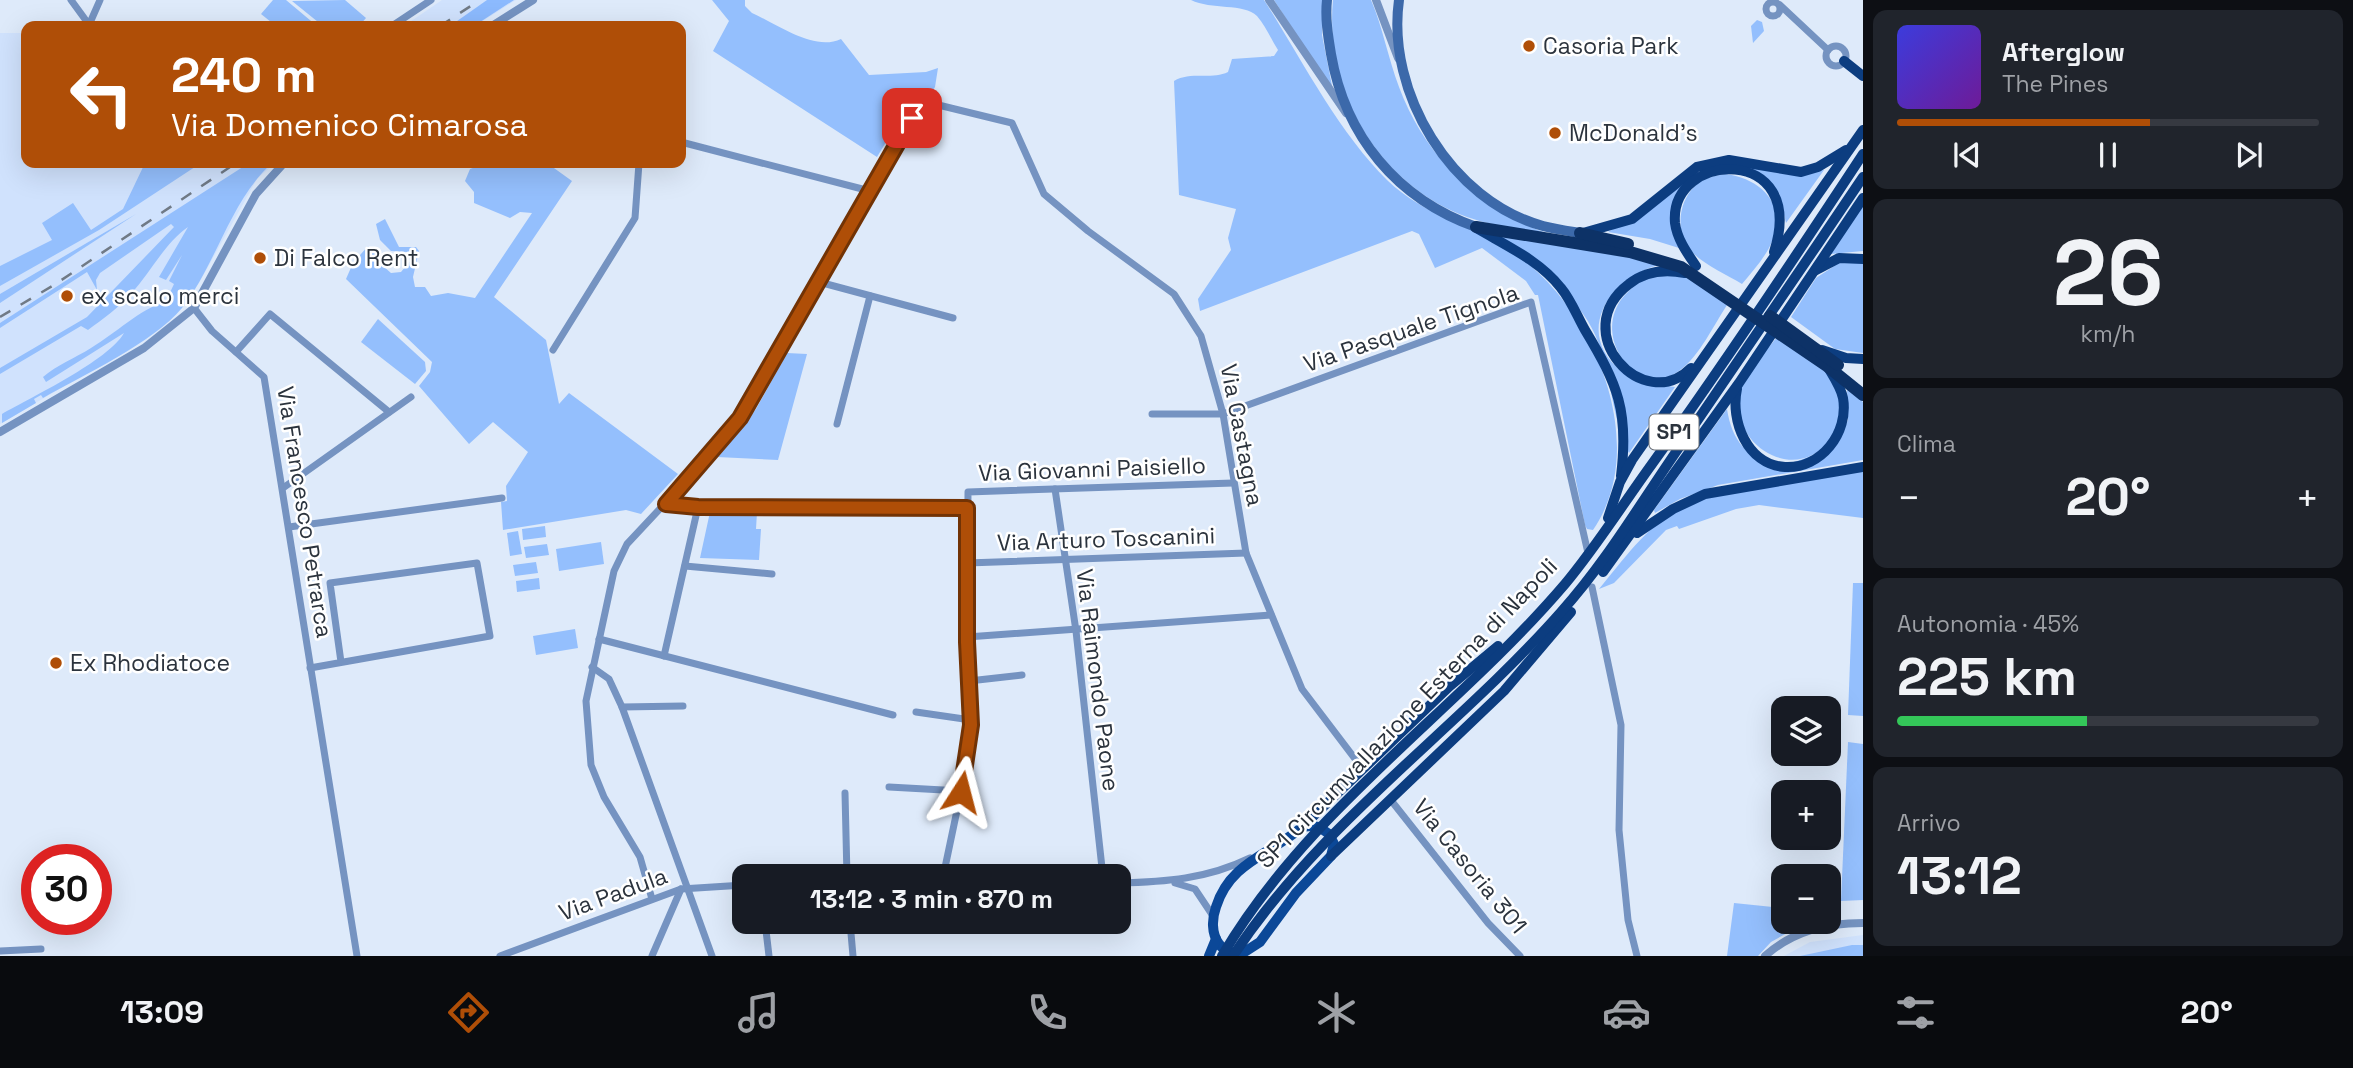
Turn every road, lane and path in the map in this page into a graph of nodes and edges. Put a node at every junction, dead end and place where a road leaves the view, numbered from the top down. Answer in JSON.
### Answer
{"nodes":[{"id":1,"x":71,"y":0,"type":"edge"},
{"id":2,"x":100,"y":0,"type":"edge"},
{"id":3,"x":431,"y":0,"type":"edge"},
{"id":4,"x":533,"y":0,"type":"edge"},
{"id":5,"x":1269,"y":0,"type":"edge"},
{"id":6,"x":1376,"y":0,"type":"edge"},
{"id":7,"x":1399,"y":0,"type":"edge"},
{"id":8,"x":1776,"y":2,"type":"edge"},
{"id":9,"x":1327,"y":3,"type":"edge"},
{"id":10,"x":86,"y":21,"type":"edge"},
{"id":11,"x":91,"y":21,"type":"edge"},
{"id":12,"x":400,"y":21,"type":"edge"},
{"id":13,"x":500,"y":21,"type":"edge"},
{"id":14,"x":1828,"y":50,"type":"junction"},
{"id":15,"x":1399,"y":61,"type":"junction"},
{"id":16,"x":1844,"y":61,"type":"junction"},
{"id":17,"x":1863,"y":76,"type":"edge"},
{"id":18,"x":1353,"y":123,"type":"junction"},
{"id":19,"x":1863,"y":130,"type":"edge"},
{"id":20,"x":686,"y":143,"type":"edge"},
{"id":21,"x":1852,"y":146,"type":"junction"},
{"id":22,"x":1863,"y":154,"type":"edge"},
{"id":23,"x":279,"y":168,"type":"edge"},
{"id":24,"x":639,"y":168,"type":"edge"},
{"id":25,"x":1863,"y":177,"type":"edge"},
{"id":26,"x":870,"y":191,"type":"junction"},
{"id":27,"x":1863,"y":198,"type":"edge"},
{"id":28,"x":1476,"y":228,"type":"junction"},
{"id":29,"x":1580,"y":233,"type":"junction"},
{"id":30,"x":1863,"y":259,"type":"edge"},
{"id":31,"x":1770,"y":265,"type":"junction"},
{"id":32,"x":1696,"y":266,"type":"junction"},
{"id":33,"x":1814,"y":272,"type":"junction"},
{"id":34,"x":818,"y":282,"type":"junction"},
{"id":35,"x":1704,"y":282,"type":"junction"},
{"id":36,"x":870,"y":296,"type":"junction"},
{"id":37,"x":1734,"y":297,"type":"junction"},
{"id":38,"x":194,"y":308,"type":"junction"},
{"id":39,"x":953,"y":318,"type":"dead end"},
{"id":40,"x":1784,"y":331,"type":"junction"},
{"id":41,"x":1819,"y":349,"type":"junction"},
{"id":42,"x":553,"y":350,"type":"dead end"},
{"id":43,"x":236,"y":352,"type":"junction"},
{"id":44,"x":1705,"y":354,"type":"junction"},
{"id":45,"x":1863,"y":359,"type":"edge"},
{"id":46,"x":1827,"y":366,"type":"junction"},
{"id":47,"x":1739,"y":383,"type":"junction"},
{"id":48,"x":1863,"y":386,"type":"edge"},
{"id":49,"x":1863,"y":395,"type":"edge"},
{"id":50,"x":411,"y":397,"type":"dead end"},
{"id":51,"x":389,"y":412,"type":"junction"},
{"id":52,"x":1152,"y":414,"type":"dead end"},
{"id":53,"x":1223,"y":414,"type":"junction"},
{"id":54,"x":837,"y":424,"type":"dead end"},
{"id":55,"x":0,"y":432,"type":"edge"},
{"id":56,"x":1863,"y":467,"type":"edge"},
{"id":57,"x":1620,"y":482,"type":"junction"},
{"id":58,"x":1233,"y":483,"type":"junction"},
{"id":59,"x":283,"y":488,"type":"junction"},
{"id":60,"x":1055,"y":489,"type":"junction"},
{"id":61,"x":502,"y":498,"type":"dead end"},
{"id":62,"x":666,"y":504,"type":"junction"},
{"id":63,"x":698,"y":507,"type":"junction"},
{"id":64,"x":967,"y":508,"type":"junction"},
{"id":65,"x":289,"y":527,"type":"junction"},
{"id":66,"x":1602,"y":533,"type":"junction"},
{"id":67,"x":1630,"y":538,"type":"junction"},
{"id":68,"x":1246,"y":553,"type":"junction"},
{"id":69,"x":1588,"y":553,"type":"junction"},
{"id":70,"x":1607,"y":555,"type":"junction"},
{"id":71,"x":1063,"y":559,"type":"junction"},
{"id":72,"x":967,"y":563,"type":"junction"},
{"id":73,"x":685,"y":566,"type":"junction"},
{"id":74,"x":772,"y":574,"type":"dead end"},
{"id":75,"x":1592,"y":587,"type":"junction"},
{"id":76,"x":1271,"y":615,"type":"junction"},
{"id":77,"x":1076,"y":631,"type":"junction"},
{"id":78,"x":1519,"y":634,"type":"junction"},
{"id":79,"x":967,"y":637,"type":"junction"},
{"id":80,"x":599,"y":639,"type":"junction"},
{"id":81,"x":664,"y":656,"type":"junction"},
{"id":82,"x":341,"y":662,"type":"junction"},
{"id":83,"x":593,"y":667,"type":"junction"},
{"id":84,"x":310,"y":668,"type":"junction"},
{"id":85,"x":1022,"y":676,"type":"dead end"},
{"id":86,"x":969,"y":681,"type":"junction"},
{"id":87,"x":683,"y":706,"type":"dead end"},
{"id":88,"x":622,"y":707,"type":"junction"},
{"id":89,"x":916,"y":712,"type":"dead end"},
{"id":90,"x":892,"y":715,"type":"dead end"},
{"id":91,"x":971,"y":720,"type":"junction"},
{"id":92,"x":1362,"y":768,"type":"junction"},
{"id":93,"x":889,"y":787,"type":"dead end"},
{"id":94,"x":961,"y":792,"type":"junction"},
{"id":95,"x":845,"y":793,"type":"dead end"},
{"id":96,"x":1390,"y":799,"type":"junction"},
{"id":97,"x":1302,"y":827,"type":"junction"},
{"id":98,"x":1331,"y":856,"type":"junction"},
{"id":99,"x":1252,"y":857,"type":"junction"},
{"id":100,"x":847,"y":864,"type":"edge"},
{"id":101,"x":946,"y":864,"type":"edge"},
{"id":102,"x":1102,"y":864,"type":"edge"},
{"id":103,"x":1171,"y":882,"type":"junction"},
{"id":104,"x":1131,"y":883,"type":"edge"},
{"id":105,"x":732,"y":886,"type":"edge"},
{"id":106,"x":684,"y":888,"type":"junction"},
{"id":107,"x":652,"y":899,"type":"junction"},
{"id":108,"x":1213,"y":916,"type":"junction"},
{"id":109,"x":1863,"y":923,"type":"edge"},
{"id":110,"x":766,"y":934,"type":"edge"},
{"id":111,"x":851,"y":934,"type":"edge"},
{"id":112,"x":1216,"y":939,"type":"junction"},
{"id":113,"x":1260,"y":942,"type":"junction"},
{"id":114,"x":41,"y":949,"type":"dead end"},
{"id":115,"x":0,"y":951,"type":"edge"},
{"id":116,"x":357,"y":956,"type":"edge"},
{"id":117,"x":500,"y":956,"type":"edge"},
{"id":118,"x":652,"y":956,"type":"edge"},
{"id":119,"x":712,"y":956,"type":"edge"},
{"id":120,"x":769,"y":956,"type":"edge"},
{"id":121,"x":853,"y":956,"type":"edge"},
{"id":122,"x":1209,"y":956,"type":"edge"},
{"id":123,"x":1222,"y":956,"type":"edge"},
{"id":124,"x":1233,"y":956,"type":"edge"},
{"id":125,"x":1250,"y":956,"type":"edge"},
{"id":126,"x":1520,"y":956,"type":"edge"},
{"id":127,"x":1637,"y":956,"type":"edge"},
{"id":128,"x":1765,"y":956,"type":"edge"}],
"edges":[{"from":1,"to":10,"type":"street"},
{"from":2,"to":11,"type":"street"},
{"from":3,"to":12,"type":"street"},
{"from":4,"to":13,"type":"street"},
{"from":5,"to":18,"type":"street"},
{"from":6,"to":15,"type":"street"},
{"from":7,"to":15,"type":"main road"},
{"from":8,"to":14,"type":"street"},
{"from":9,"to":18,"type":"main road"},
{"from":14,"to":16,"type":"street"},
{"from":14,"to":16,"type":"street"},
{"from":15,"to":29,"type":"main road"},
{"from":16,"to":17,"type":"highway"},
{"from":18,"to":28,"type":"main road"},
{"from":19,"to":21,"type":"highway","number":"SP1"},
{"from":20,"to":26,"type":"street"},
{"from":21,"to":29,"type":"highway"},
{"from":21,"to":31,"type":"highway","number":"SP1"},
{"from":22,"to":66,"type":"highway","name":"SP1 Circumvallazione Esterna di Napoli","number":"SP1"},
{"from":23,"to":38,"type":"street"},
{"from":24,"to":42,"type":"street"},
{"from":25,"to":70,"type":"highway","name":"SP1 Circumvallazione Esterna di Napoli","number":"SP1"},
{"from":26,"to":34,"type":"street"},
{"from":26,"to":53,"type":"street","name":"Via Castagna"},
{"from":27,"to":33,"type":"highway"},
{"from":28,"to":35,"type":"highway"},
{"from":28,"to":57,"type":"highway"},
{"from":29,"to":32,"type":"highway"},
{"from":30,"to":33,"type":"highway"},
{"from":31,"to":32,"type":"highway"},
{"from":31,"to":44,"type":"highway","number":"SP1"},
{"from":32,"to":37,"type":"highway"},
{"from":33,"to":47,"type":"highway"},
{"from":34,"to":36,"type":"street"},
{"from":34,"to":62,"type":"street"},
{"from":35,"to":37,"type":"highway"},
{"from":35,"to":44,"type":"highway"},
{"from":36,"to":39,"type":"street"},
{"from":36,"to":54,"type":"street"},
{"from":37,"to":40,"type":"highway"},
{"from":38,"to":43,"type":"street","name":"Via Francesco Petrarca"},
{"from":38,"to":55,"type":"street"},
{"from":40,"to":41,"type":"highway"},
{"from":40,"to":46,"type":"highway"},
{"from":41,"to":45,"type":"highway"},
{"from":41,"to":48,"type":"highway"},
{"from":43,"to":51,"type":"street"},
{"from":43,"to":59,"type":"street","name":"Via Francesco Petrarca"},
{"from":44,"to":57,"type":"highway","number":"SP1"},
{"from":46,"to":47,"type":"highway"},
{"from":46,"to":49,"type":"highway"},
{"from":47,"to":67,"type":"highway"},
{"from":50,"to":51,"type":"street"},
{"from":51,"to":59,"type":"street"},
{"from":52,"to":53,"type":"street"},
{"from":53,"to":58,"type":"street","name":"Via Castagna"},
{"from":53,"to":69,"type":"street","name":"Via Pasquale Tignola"},
{"from":56,"to":67,"type":"highway"},
{"from":57,"to":66,"type":"highway","number":"SP1"},
{"from":58,"to":60,"type":"street","name":"Via Giovanni Paisiello"},
{"from":58,"to":68,"type":"street","name":"Via Castagna"},
{"from":59,"to":65,"type":"street","name":"Via Francesco Petrarca"},
{"from":60,"to":64,"type":"street","name":"Via Giovanni Paisiello"},
{"from":60,"to":71,"type":"street","name":"Via Raimondo Paone"},
{"from":61,"to":65,"type":"street"},
{"from":62,"to":63,"type":"street"},
{"from":62,"to":80,"type":"street"},
{"from":63,"to":64,"type":"street"},
{"from":63,"to":73,"type":"street"},
{"from":64,"to":72,"type":"street"},
{"from":65,"to":84,"type":"street","name":"Via Francesco Petrarca"},
{"from":66,"to":69,"type":"highway","name":"SP1 Circumvallazione Esterna di Napoli","number":"SP1"},
{"from":67,"to":70,"type":"highway"},
{"from":67,"to":75,"type":"highway"},
{"from":68,"to":71,"type":"street","name":"Via Arturo Toscanini"},
{"from":68,"to":76,"type":"street","name":"Via Castagna"},
{"from":69,"to":78,"type":"highway","name":"SP1 Circumvallazione Esterna di Napoli","number":"SP1"},
{"from":70,"to":124,"type":"highway","name":"SP1 Circumvallazione Esterna di Napoli","number":"SP1"},
{"from":71,"to":72,"type":"street","name":"Via Arturo Toscanini"},
{"from":71,"to":77,"type":"street","name":"Via Raimondo Paone"},
{"from":72,"to":79,"type":"street"},
{"from":73,"to":74,"type":"street"},
{"from":73,"to":81,"type":"street"},
{"from":75,"to":96,"type":"highway"},
{"from":75,"to":127,"type":"street"},
{"from":76,"to":77,"type":"street"},
{"from":76,"to":92,"type":"street","name":"Via Castagna"},
{"from":77,"to":79,"type":"street"},
{"from":77,"to":102,"type":"street","name":"Via Raimondo Paone"},
{"from":78,"to":92,"type":"highway"},
{"from":78,"to":123,"type":"highway","name":"SP1 Circumvallazione Esterna di Napoli","number":"SP1"},
{"from":79,"to":86,"type":"street"},
{"from":80,"to":81,"type":"street"},
{"from":80,"to":83,"type":"street"},
{"from":81,"to":90,"type":"street"},
{"from":82,"to":82,"type":"street","name":"Via Francesco Petrarca"},
{"from":82,"to":84,"type":"street","name":"Via Francesco Petrarca"},
{"from":83,"to":88,"type":"street"},
{"from":83,"to":107,"type":"street"},
{"from":84,"to":116,"type":"street","name":"Via Francesco Petrarca"},
{"from":85,"to":86,"type":"street"},
{"from":86,"to":91,"type":"street"},
{"from":87,"to":88,"type":"street"},
{"from":88,"to":106,"type":"street"},
{"from":89,"to":91,"type":"street"},
{"from":91,"to":94,"type":"street"},
{"from":92,"to":97,"type":"highway"},
{"from":93,"to":94,"type":"street"},
{"from":94,"to":101,"type":"street"},
{"from":95,"to":100,"type":"street"},
{"from":96,"to":98,"type":"highway"},
{"from":96,"to":126,"type":"street","name":"Via Casoria 301"},
{"from":97,"to":98,"type":"main road"},
{"from":97,"to":99,"type":"main road"},
{"from":98,"to":113,"type":"main road"},
{"from":99,"to":103,"type":"street"},
{"from":99,"to":108,"type":"main road"},
{"from":103,"to":104,"type":"street"},
{"from":103,"to":108,"type":"street"},
{"from":105,"to":106,"type":"street","name":"Via Padula"},
{"from":106,"to":107,"type":"street","name":"Via Padula"},
{"from":106,"to":118,"type":"street"},
{"from":106,"to":119,"type":"street"},
{"from":107,"to":117,"type":"street","name":"Via Padula"},
{"from":108,"to":112,"type":"main road"},
{"from":109,"to":128,"type":"street"},
{"from":110,"to":120,"type":"street"},
{"from":111,"to":121,"type":"street"},
{"from":112,"to":113,"type":"main road"},
{"from":112,"to":122,"type":"main road"},
{"from":113,"to":125,"type":"main road"},
{"from":114,"to":115,"type":"street"}]}
